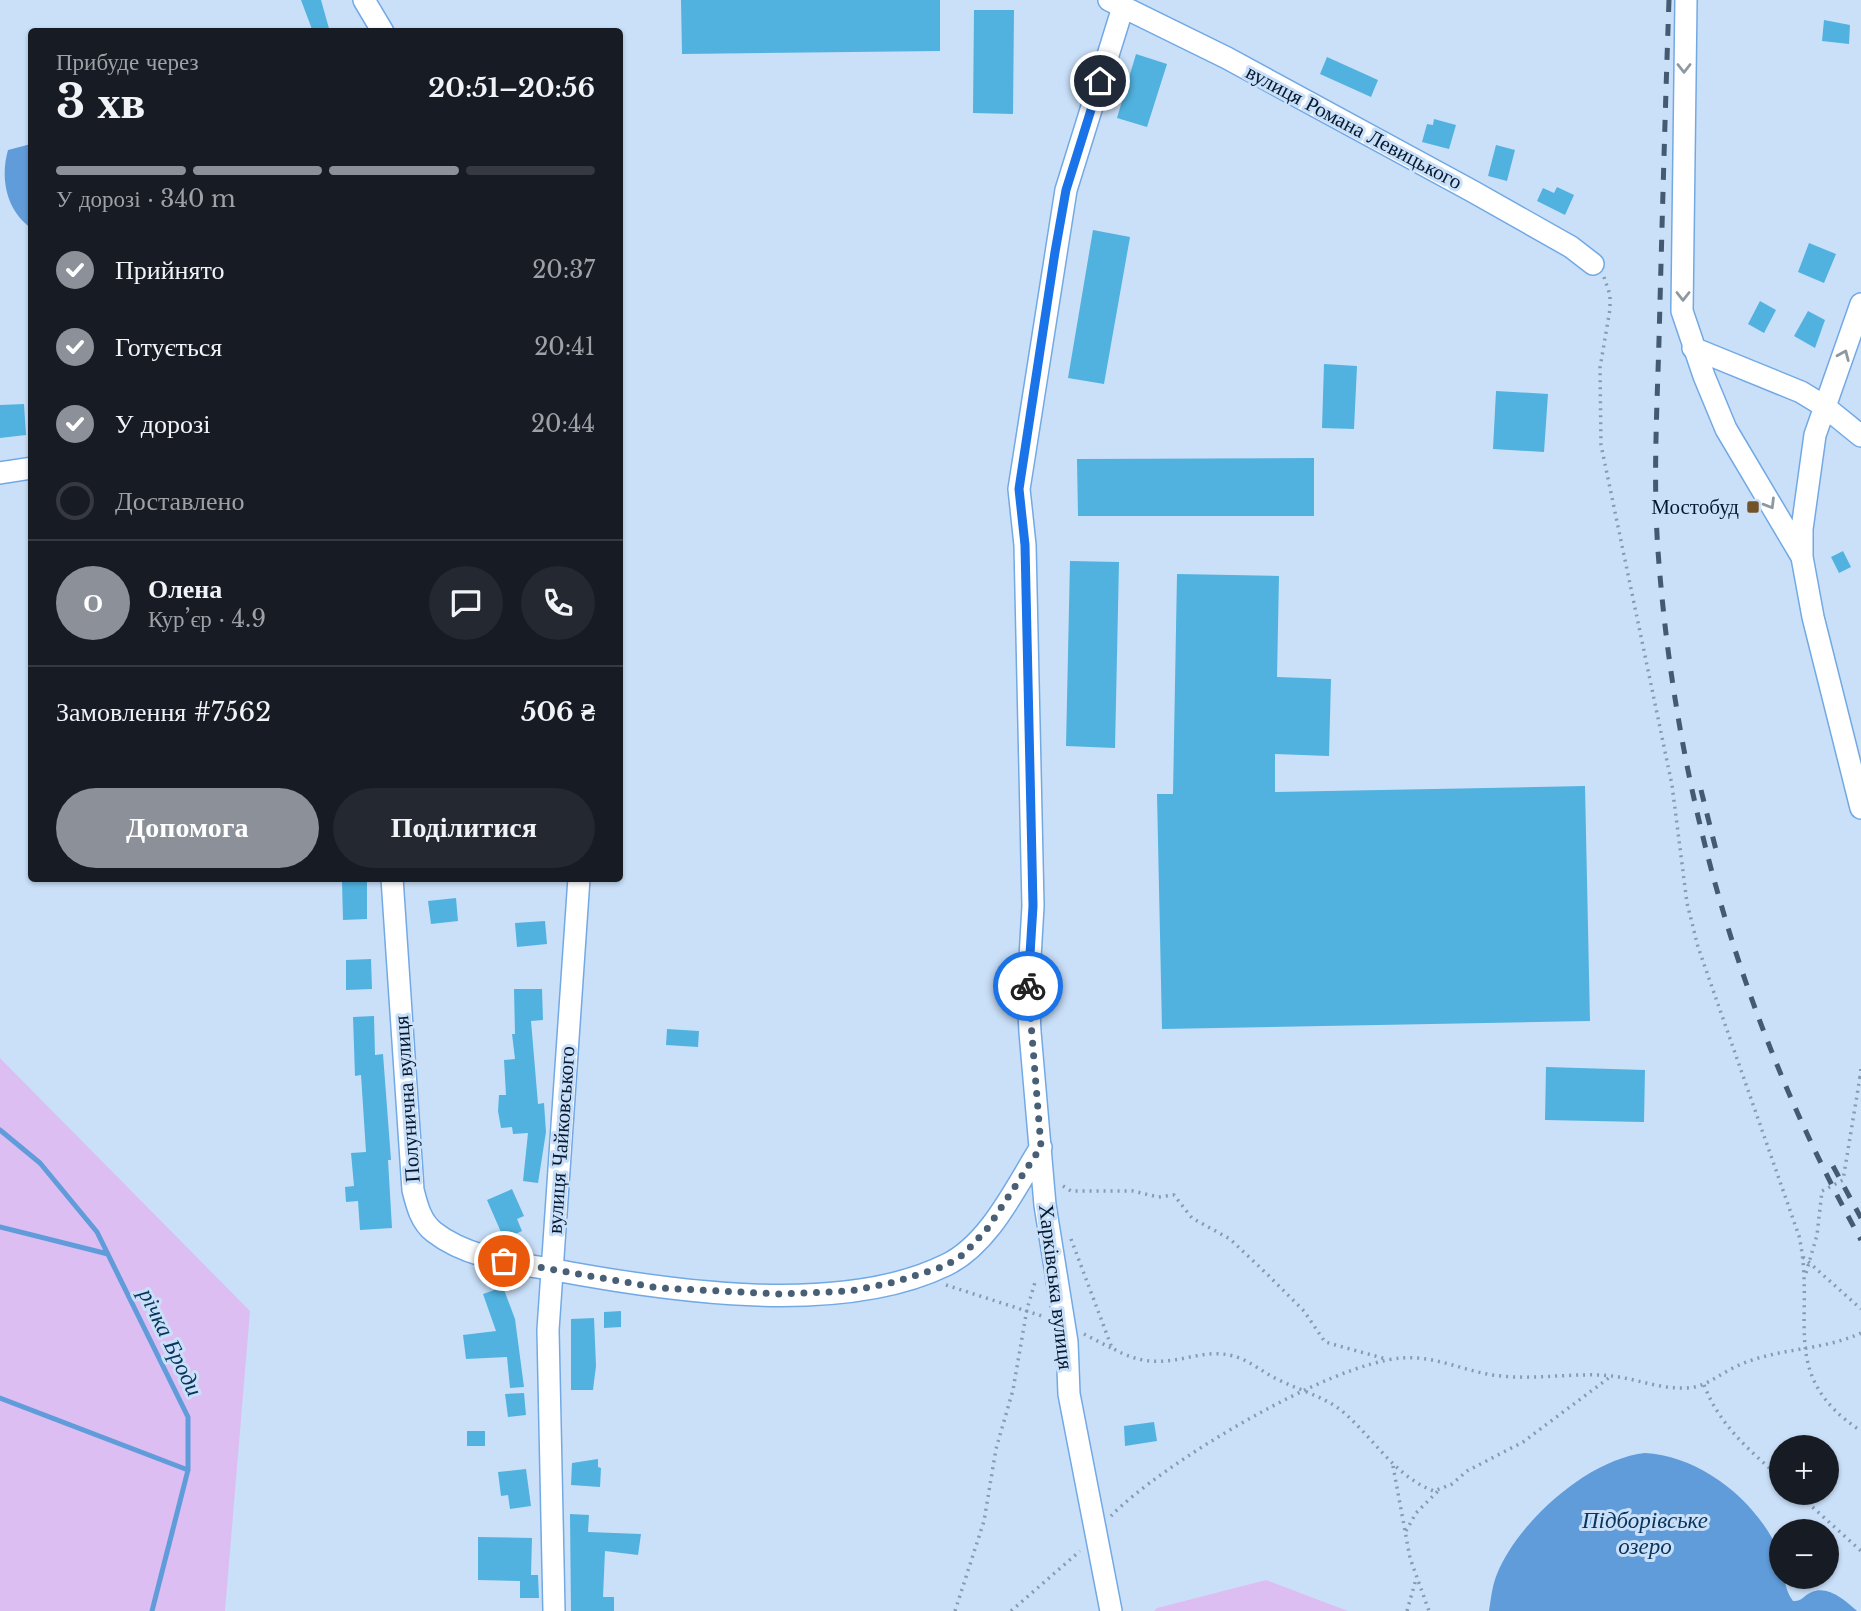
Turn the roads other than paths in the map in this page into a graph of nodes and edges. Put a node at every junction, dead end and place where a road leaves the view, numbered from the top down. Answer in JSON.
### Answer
{"nodes":[{"id":1,"x":364,"y":0,"type":"edge"},
{"id":2,"x":1686,"y":0,"type":"edge"},
{"id":3,"x":1116,"y":4,"type":"edge"},
{"id":4,"x":380,"y":28,"type":"edge"},
{"id":5,"x":1593,"y":264,"type":"road end"},
{"id":6,"x":1861,"y":304,"type":"edge"},
{"id":7,"x":1693,"y":348,"type":"junction"},
{"id":8,"x":1824,"y":406,"type":"junction"},
{"id":9,"x":1861,"y":436,"type":"edge"},
{"id":10,"x":28,"y":469,"type":"edge"},
{"id":11,"x":0,"y":473,"type":"edge"},
{"id":12,"x":1802,"y":557,"type":"junction"},
{"id":13,"x":1861,"y":808,"type":"edge"},
{"id":14,"x":392,"y":882,"type":"edge"},
{"id":15,"x":579,"y":882,"type":"edge"},
{"id":16,"x":1041,"y":1147,"type":"junction"},
{"id":17,"x":551,"y":1269,"type":"junction"},
{"id":18,"x":554,"y":1611,"type":"edge"},
{"id":19,"x":1111,"y":1611,"type":"edge"}],
"edges":[{"from":1,"to":4,"type":"street"},
{"from":2,"to":7,"type":"street","one_way":true},
{"from":3,"to":5,"type":"street","name":"вулиця Романа Левицького"},
{"from":3,"to":16,"type":"street","name":"Харківська вулиця"},
{"from":8,"to":6,"type":"street","one_way":true},
{"from":7,"to":8,"type":"street"},
{"from":7,"to":12,"type":"street","one_way":true},
{"from":8,"to":9,"type":"street"},
{"from":8,"to":12,"type":"street"},
{"from":10,"to":11,"type":"street"},
{"from":12,"to":13,"type":"street"},
{"from":14,"to":17,"type":"street","name":"Полунична вулиця"},
{"from":15,"to":17,"type":"street","name":"вулиця Чайковського"},
{"from":16,"to":17,"type":"street","name":"Полунична вулиця"},
{"from":16,"to":19,"type":"street","name":"Харківська вулиця"},
{"from":17,"to":18,"type":"street","name":"вулиця Чайковського"}]}
